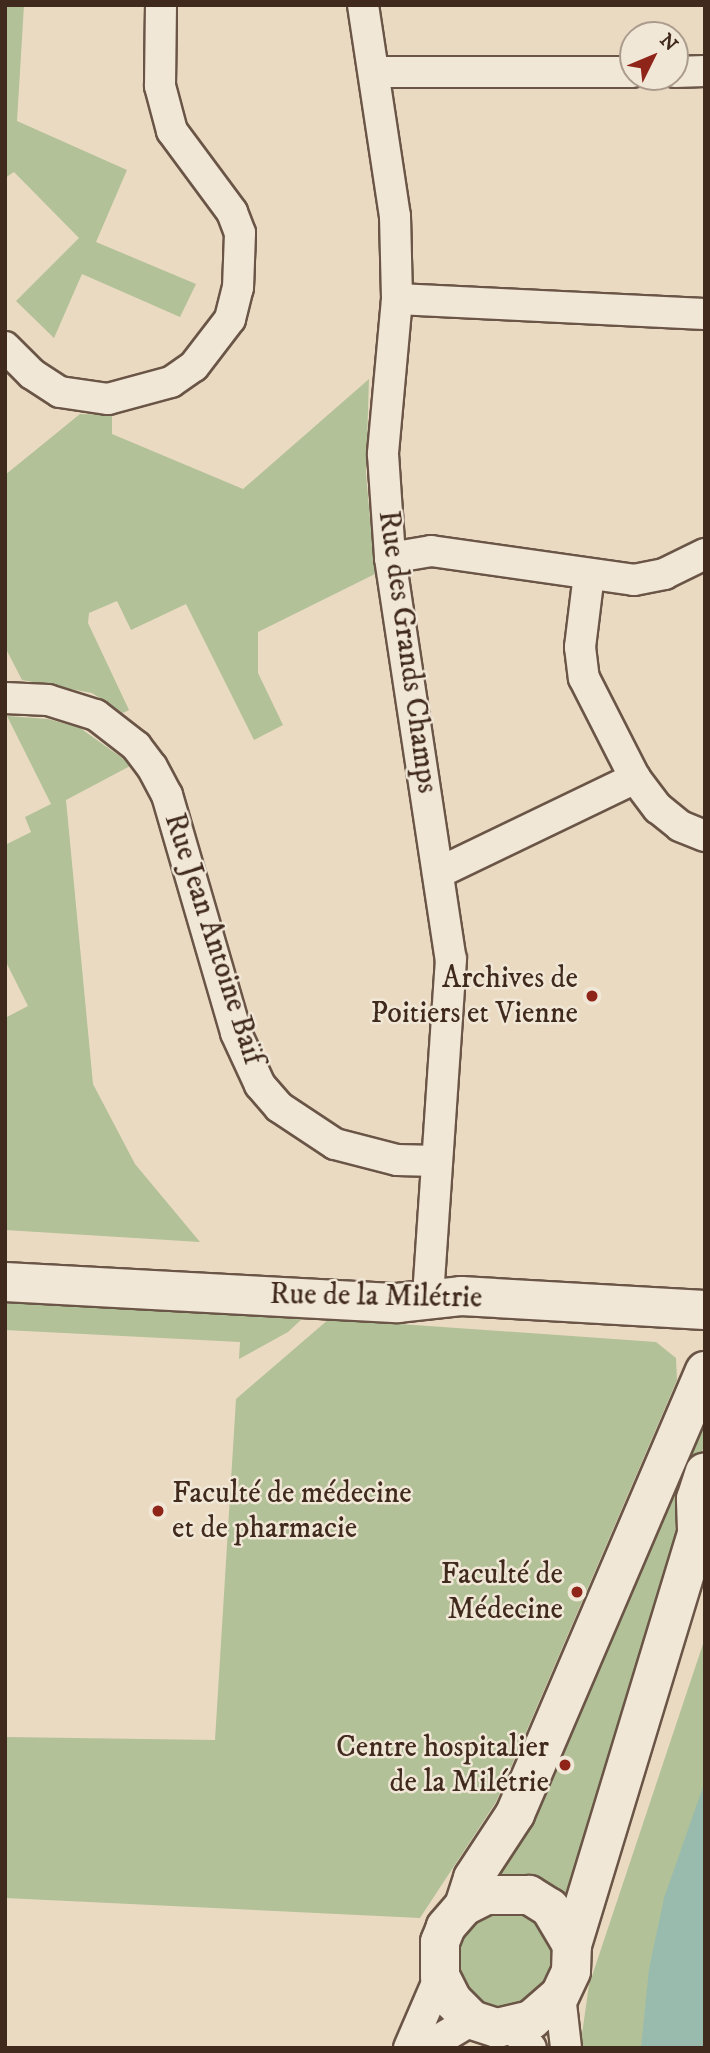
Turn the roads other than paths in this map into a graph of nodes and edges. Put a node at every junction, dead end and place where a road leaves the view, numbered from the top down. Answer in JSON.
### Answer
{"nodes":[{"id":1,"x":161,"y":5,"type":"edge"},
{"id":2,"x":363,"y":5,"type":"edge"},
{"id":3,"x":374,"y":72,"type":"junction"},
{"id":4,"x":619,"y":72,"type":"edge"},
{"id":5,"x":397,"y":299,"type":"junction"},
{"id":6,"x":705,"y":314,"type":"edge"},
{"id":7,"x":5,"y":347,"type":"edge"},
{"id":8,"x":705,"y":554,"type":"edge"},
{"id":9,"x":390,"y":558,"type":"junction"},
{"id":10,"x":589,"y":574,"type":"junction"},
{"id":11,"x":5,"y":698,"type":"edge"},
{"id":12,"x":635,"y":778,"type":"junction"},
{"id":13,"x":705,"y":836,"type":"edge"},
{"id":14,"x":438,"y":873,"type":"junction"},
{"id":15,"x":437,"y":1161,"type":"junction"},
{"id":16,"x":5,"y":1282,"type":"edge"},
{"id":17,"x":428,"y":1300,"type":"junction"},
{"id":18,"x":705,"y":1310,"type":"edge"},
{"id":19,"x":705,"y":1371,"type":"edge"},
{"id":20,"x":705,"y":1472,"type":"edge"},
{"id":21,"x":701,"y":1519,"type":"edge"},
{"id":22,"x":464,"y":1906,"type":"junction"},
{"id":23,"x":572,"y":1945,"type":"junction"},
{"id":24,"x":440,"y":1976,"type":"junction"},
{"id":25,"x":560,"y":1995,"type":"junction"},
{"id":26,"x":472,"y":2020,"type":"junction"},
{"id":27,"x":521,"y":2037,"type":"edge"},
{"id":28,"x":409,"y":2048,"type":"edge"},
{"id":29,"x":425,"y":2048,"type":"edge"},
{"id":30,"x":566,"y":2048,"type":"edge"}],
"edges":[{"from":1,"to":7,"type":"street"},
{"from":2,"to":3,"type":"street","name":"Rue des Grands Champs"},
{"from":3,"to":4,"type":"street"},
{"from":3,"to":5,"type":"street","name":"Rue des Grands Champs"},
{"from":5,"to":6,"type":"street"},
{"from":5,"to":9,"type":"street","name":"Rue des Grands Champs"},
{"from":8,"to":10,"type":"street"},
{"from":9,"to":10,"type":"street"},
{"from":9,"to":14,"type":"street","name":"Rue des Grands Champs"},
{"from":10,"to":12,"type":"street"},
{"from":11,"to":15,"type":"street","name":"Rue Jean Antoine Baïf"},
{"from":12,"to":13,"type":"street"},
{"from":12,"to":14,"type":"street"},
{"from":14,"to":15,"type":"street","name":"Rue des Grands Champs"},
{"from":15,"to":17,"type":"street","name":"Rue des Grands Champs"},
{"from":16,"to":17,"type":"street","name":"Rue de la Milétrie"},
{"from":17,"to":18,"type":"street","name":"Rue de la Milétrie"},
{"from":19,"to":22,"type":"street"},
{"from":20,"to":21,"type":"street"},
{"from":21,"to":23,"type":"street"},
{"from":22,"to":23,"type":"street"},
{"from":22,"to":24,"type":"street"},
{"from":23,"to":25,"type":"street"},
{"from":24,"to":26,"type":"street"},
{"from":24,"to":28,"type":"street"},
{"from":25,"to":27,"type":"street"},
{"from":25,"to":30,"type":"street"},
{"from":26,"to":27,"type":"street"},
{"from":26,"to":29,"type":"street"}]}
